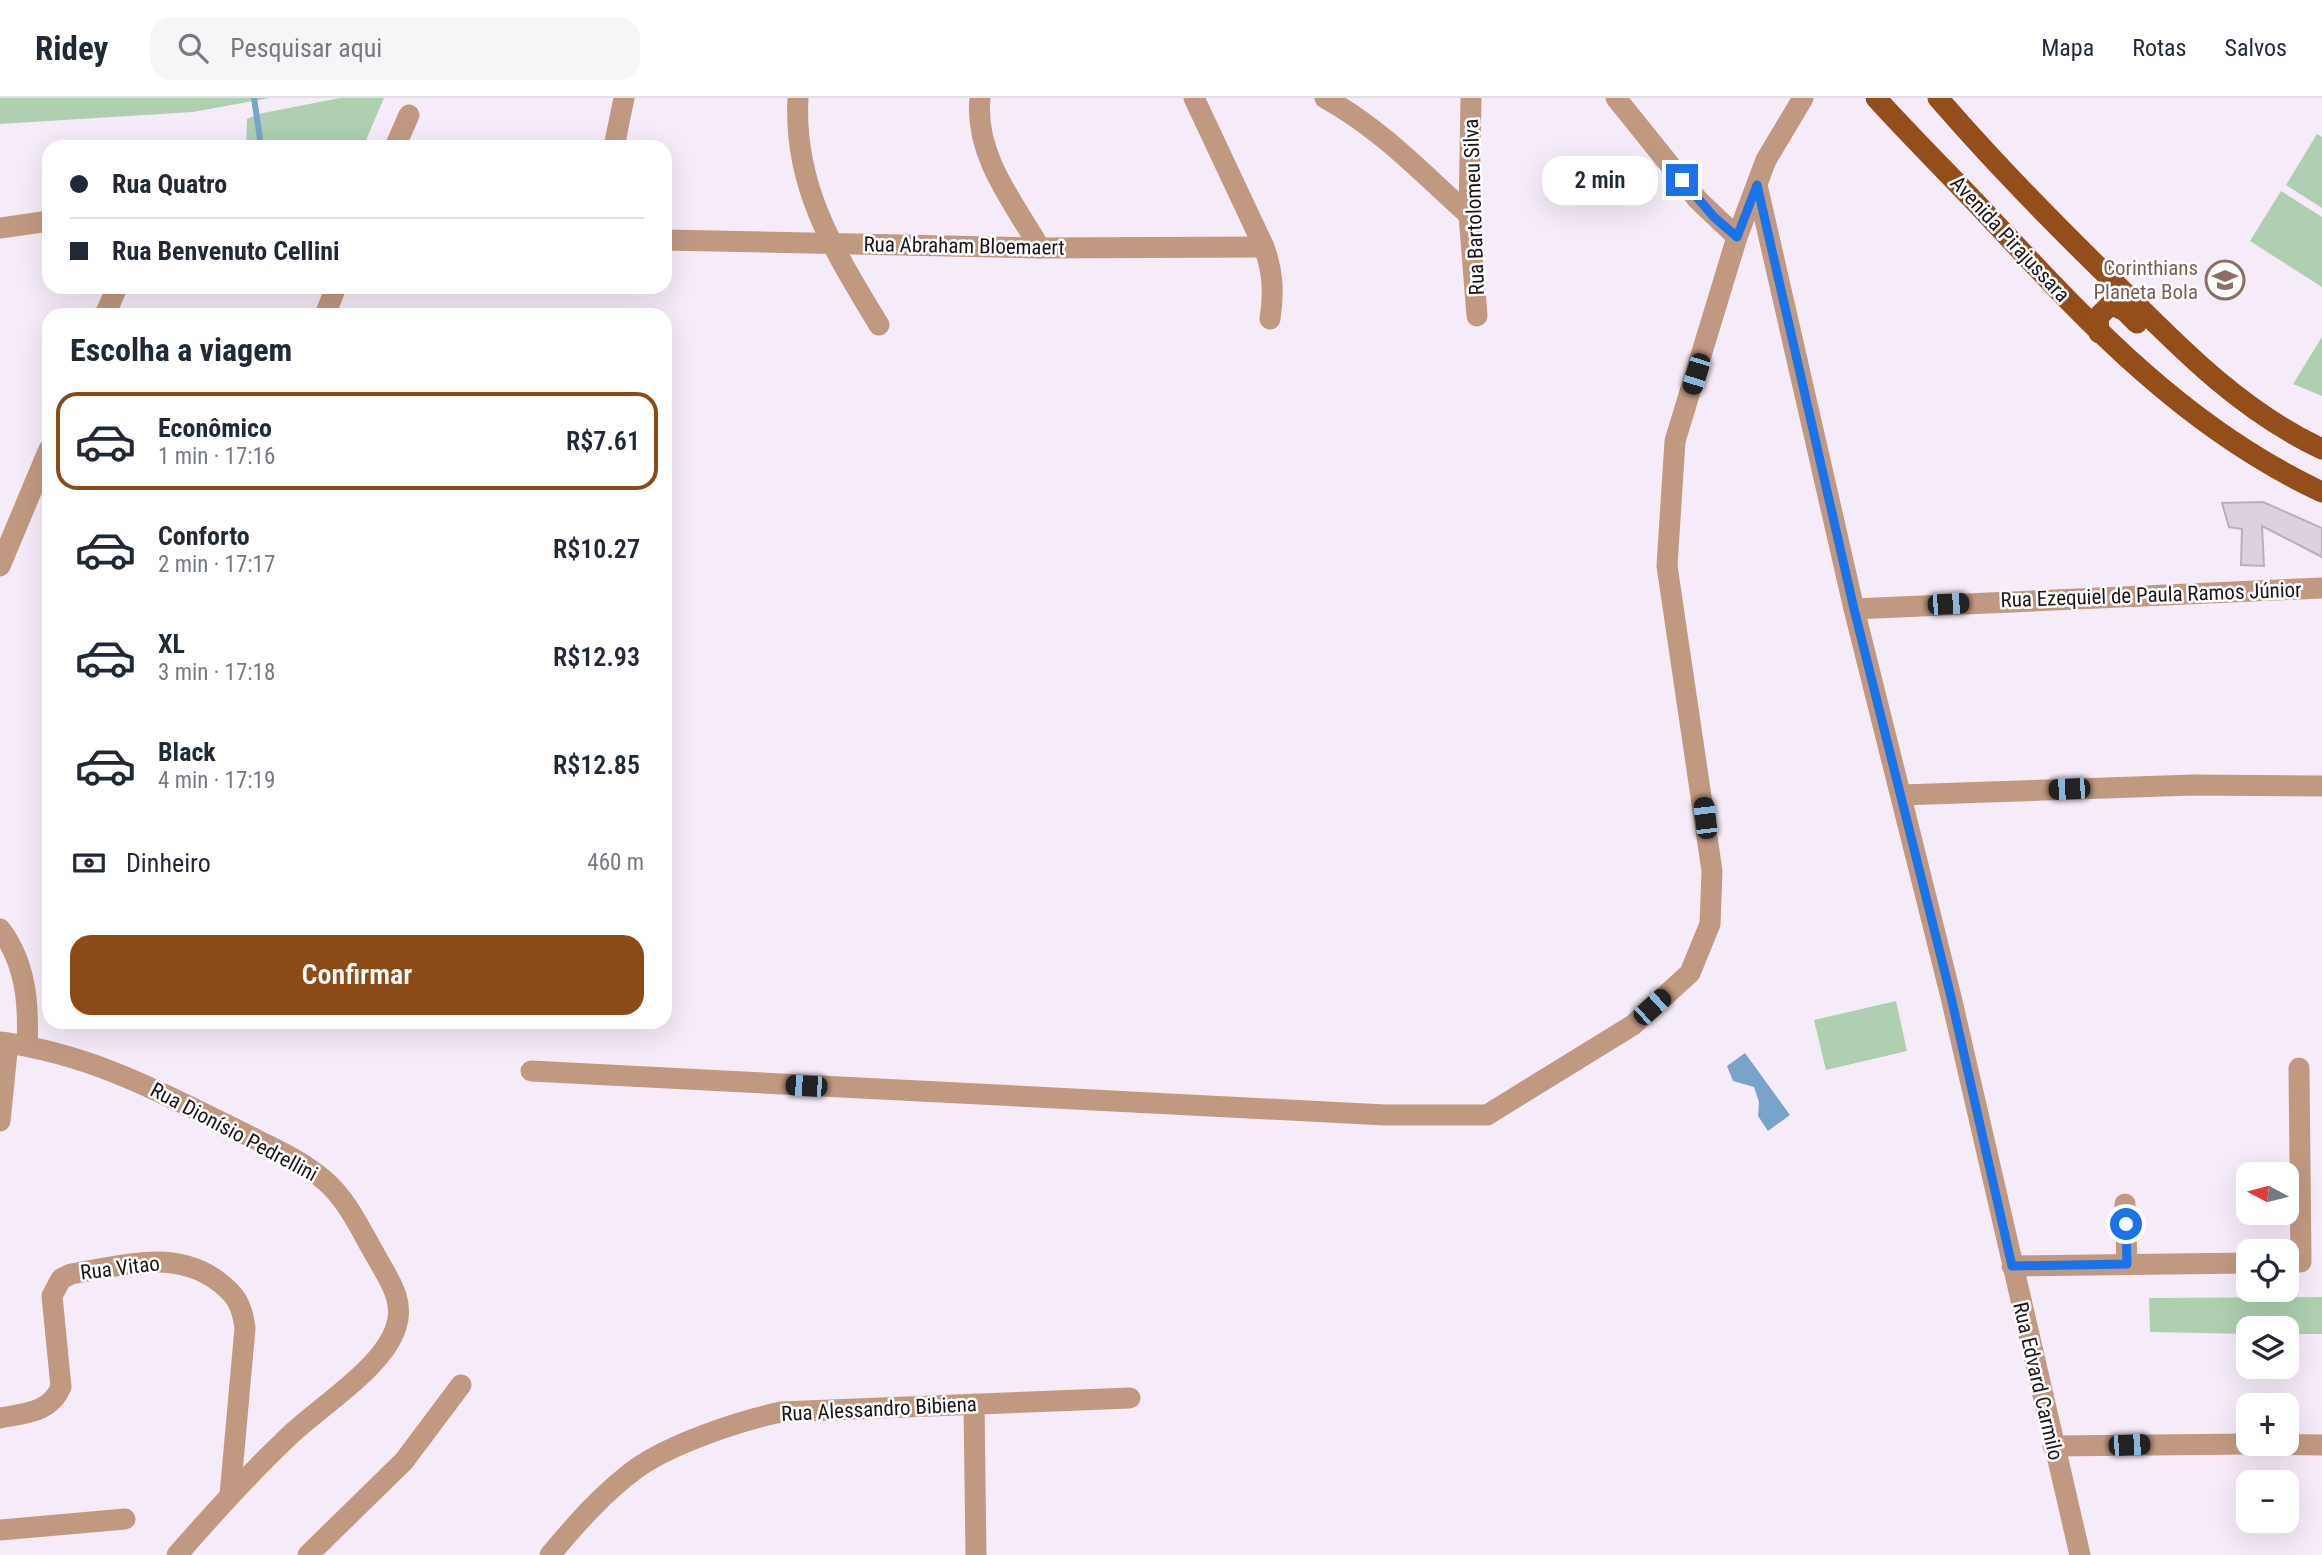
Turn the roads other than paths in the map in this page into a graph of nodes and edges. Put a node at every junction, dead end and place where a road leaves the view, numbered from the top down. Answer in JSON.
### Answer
{"nodes":[{"id":1,"x":624,"y":98,"type":"edge"},
{"id":2,"x":798,"y":98,"type":"edge"},
{"id":3,"x":979,"y":98,"type":"edge"},
{"id":4,"x":1194,"y":98,"type":"edge"},
{"id":5,"x":1325,"y":98,"type":"edge"},
{"id":6,"x":1471,"y":98,"type":"edge"},
{"id":7,"x":1616,"y":98,"type":"edge"},
{"id":8,"x":1803,"y":98,"type":"edge"},
{"id":9,"x":1875,"y":98,"type":"edge"},
{"id":10,"x":1938,"y":98,"type":"edge"},
{"id":11,"x":409,"y":115,"type":"dead end"},
{"id":12,"x":398,"y":140,"type":"edge"},
{"id":13,"x":615,"y":140,"type":"edge"},
{"id":14,"x":1757,"y":185,"type":"junction"},
{"id":15,"x":1469,"y":215,"type":"junction"},
{"id":16,"x":42,"y":222,"type":"edge"},
{"id":17,"x":0,"y":228,"type":"edge"},
{"id":18,"x":1737,"y":237,"type":"junction"},
{"id":19,"x":672,"y":240,"type":"edge"},
{"id":20,"x":830,"y":245,"type":"junction"},
{"id":21,"x":1264,"y":247,"type":"junction"},
{"id":22,"x":1040,"y":248,"type":"junction"},
{"id":23,"x":1477,"y":316,"type":"dead end"},
{"id":24,"x":1270,"y":319,"type":"dead end"},
{"id":25,"x":879,"y":325,"type":"dead end"},
{"id":26,"x":2099,"y":333,"type":"junction"},
{"id":27,"x":2204,"y":371,"type":"junction"},
{"id":28,"x":2322,"y":449,"type":"edge"},
{"id":29,"x":42,"y":466,"type":"edge"},
{"id":30,"x":2322,"y":492,"type":"edge"},
{"id":31,"x":0,"y":566,"type":"edge"},
{"id":32,"x":2322,"y":588,"type":"edge"},
{"id":33,"x":1854,"y":609,"type":"junction"},
{"id":34,"x":2322,"y":786,"type":"edge"},
{"id":35,"x":1901,"y":795,"type":"junction"},
{"id":36,"x":0,"y":929,"type":"edge"},
{"id":37,"x":12,"y":1043,"type":"edge"},
{"id":38,"x":2299,"y":1068,"type":"dead end"},
{"id":39,"x":531,"y":1071,"type":"dead end"},
{"id":40,"x":0,"y":1121,"type":"edge"},
{"id":41,"x":2126,"y":1204,"type":"dead end"},
{"id":42,"x":2304,"y":1262,"type":"edge"},
{"id":43,"x":2236,"y":1263,"type":"edge"},
{"id":44,"x":2127,"y":1264,"type":"junction"},
{"id":45,"x":2012,"y":1266,"type":"junction"},
{"id":46,"x":461,"y":1385,"type":"dead end"},
{"id":47,"x":1130,"y":1398,"type":"dead end"},
{"id":48,"x":974,"y":1404,"type":"junction"},
{"id":49,"x":0,"y":1418,"type":"edge"},
{"id":50,"x":2236,"y":1444,"type":"edge"},
{"id":51,"x":2299,"y":1445,"type":"edge"},
{"id":52,"x":2322,"y":1445,"type":"edge"},
{"id":53,"x":2053,"y":1446,"type":"junction"},
{"id":54,"x":230,"y":1494,"type":"junction"},
{"id":55,"x":125,"y":1519,"type":"dead end"},
{"id":56,"x":0,"y":1530,"type":"edge"},
{"id":57,"x":177,"y":1555,"type":"edge"},
{"id":58,"x":308,"y":1555,"type":"edge"},
{"id":59,"x":550,"y":1555,"type":"edge"},
{"id":60,"x":976,"y":1555,"type":"edge"},
{"id":61,"x":2080,"y":1555,"type":"edge"}],
"edges":[{"from":1,"to":13,"type":"street"},
{"from":2,"to":20,"type":"street"},
{"from":3,"to":22,"type":"street"},
{"from":4,"to":21,"type":"street"},
{"from":5,"to":15,"type":"street"},
{"from":6,"to":15,"type":"street","name":"Rua Bartolomeu Silva"},
{"from":7,"to":18,"type":"street"},
{"from":8,"to":14,"type":"street"},
{"from":9,"to":26,"type":"main road","name":"Avenida Pirajussara"},
{"from":10,"to":27,"type":"main road","name":"Avenida Pirajussara"},
{"from":11,"to":12,"type":"street"},
{"from":14,"to":18,"type":"street"},
{"from":14,"to":33,"type":"street","name":"Rua Edvard Carmilo"},
{"from":15,"to":23,"type":"street","name":"Rua Bartolomeu Silva"},
{"from":16,"to":17,"type":"street"},
{"from":18,"to":39,"type":"street"},
{"from":19,"to":20,"type":"street","name":"Rua Abraham Bloemaert"},
{"from":20,"to":22,"type":"street","name":"Rua Abraham Bloemaert"},
{"from":20,"to":25,"type":"street"},
{"from":21,"to":22,"type":"street","name":"Rua Abraham Bloemaert"},
{"from":21,"to":24,"type":"street"},
{"from":26,"to":27,"type":"main road"},
{"from":26,"to":30,"type":"main road","name":"Avenida Pirajussara"},
{"from":27,"to":28,"type":"main road","name":"Avenida Pirajussara"},
{"from":29,"to":31,"type":"street"},
{"from":32,"to":33,"type":"street","name":"Rua Ezequiel de Paula Ramos Júnior"},
{"from":33,"to":35,"type":"street","name":"Rua Edvard Carmilo"},
{"from":34,"to":35,"type":"street"},
{"from":35,"to":45,"type":"street","name":"Rua Edvard Carmilo"},
{"from":36,"to":37,"type":"street"},
{"from":37,"to":40,"type":"street"},
{"from":37,"to":54,"type":"street","name":"Rua Dionísio Pedrellini"},
{"from":38,"to":42,"type":"street"},
{"from":41,"to":44,"type":"street"},
{"from":43,"to":44,"type":"street"},
{"from":44,"to":45,"type":"street"},
{"from":45,"to":53,"type":"street","name":"Rua Edvard Carmilo"},
{"from":46,"to":58,"type":"street"},
{"from":47,"to":48,"type":"street","name":"Rua Alessandro Bibiena"},
{"from":48,"to":59,"type":"street","name":"Rua Alessandro Bibiena"},
{"from":48,"to":60,"type":"street"},
{"from":49,"to":54,"type":"street","name":"Rua Vitao"},
{"from":50,"to":53,"type":"street"},
{"from":51,"to":52,"type":"street"},
{"from":53,"to":61,"type":"street","name":"Rua Edvard Carmilo"},
{"from":54,"to":57,"type":"street","name":"Rua Dionísio Pedrellini"},
{"from":55,"to":56,"type":"street"}]}
